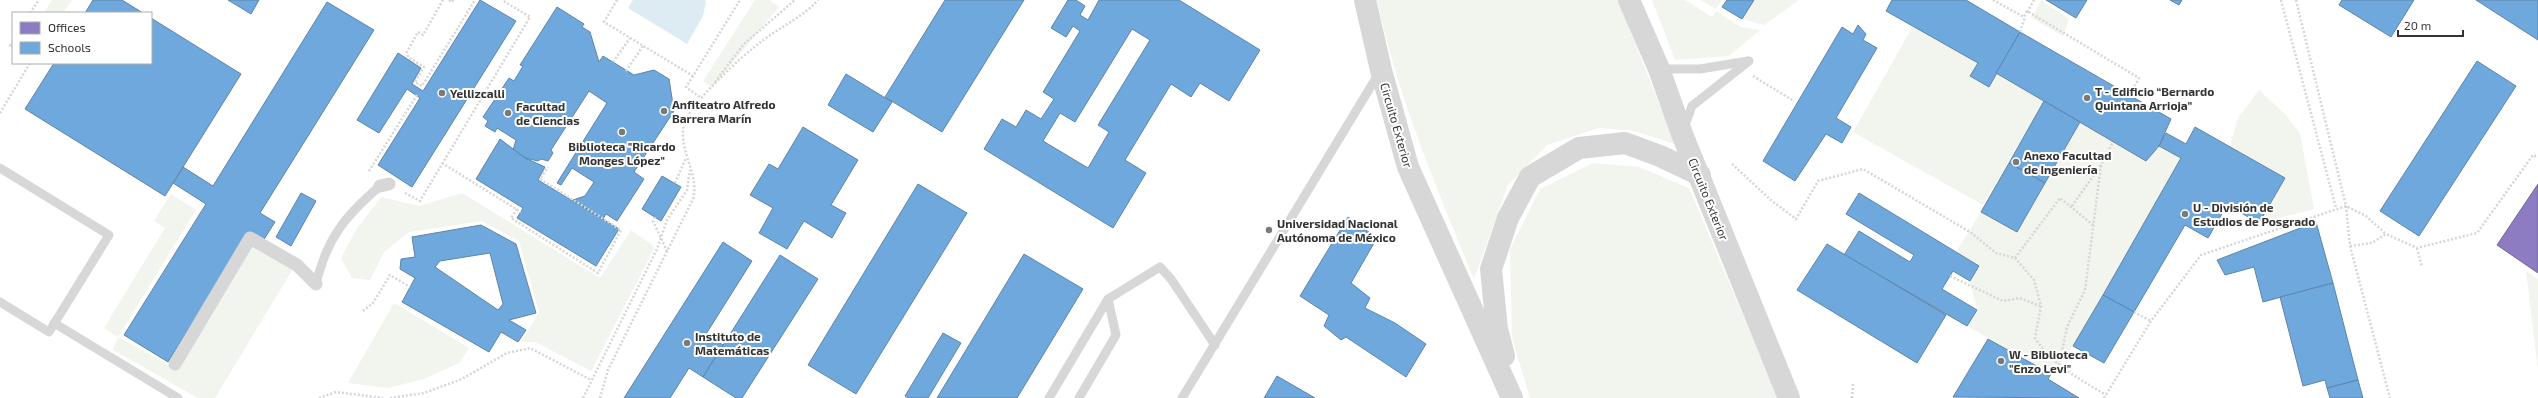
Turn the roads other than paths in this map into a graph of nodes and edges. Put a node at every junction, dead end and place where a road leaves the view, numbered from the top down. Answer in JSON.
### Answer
{"nodes":[{"id":1,"x":1365,"y":0,"type":"edge"},
{"id":2,"x":1629,"y":0,"type":"edge"},
{"id":3,"x":1659,"y":69,"type":"junction"},
{"id":4,"x":1381,"y":70,"type":"junction"},
{"id":5,"x":1682,"y":134,"type":"junction"},
{"id":6,"x":0,"y":168,"type":"edge"},
{"id":7,"x":1700,"y":175,"type":"junction"},
{"id":8,"x":384,"y":185,"type":"road end"},
{"id":9,"x":316,"y":284,"type":"joint"},
{"id":10,"x":1108,"y":299,"type":"junction"},
{"id":11,"x":0,"y":302,"type":"edge"},
{"id":12,"x":54,"y":324,"type":"junction"},
{"id":13,"x":1215,"y":345,"type":"junction"},
{"id":14,"x":174,"y":364,"type":"dead end"},
{"id":15,"x":178,"y":398,"type":"edge"},
{"id":16,"x":1049,"y":398,"type":"edge"},
{"id":17,"x":1079,"y":398,"type":"edge"},
{"id":18,"x":1182,"y":398,"type":"edge"},
{"id":19,"x":1513,"y":398,"type":"edge"},
{"id":20,"x":1789,"y":398,"type":"edge"}],
"edges":[{"from":1,"to":4,"type":"street","name":"Circuito Exterior"},
{"from":2,"to":3,"type":"street","name":"Circuito Exterior"},
{"from":3,"to":5,"type":"street","name":"Circuito Exterior"},
{"from":3,"to":5,"type":"lane"},
{"from":4,"to":13,"type":"lane"},
{"from":4,"to":19,"type":"street","name":"Circuito Exterior"},
{"from":5,"to":7,"type":"street","name":"Circuito Exterior"},
{"from":6,"to":12,"type":"lane"},
{"from":7,"to":19,"type":"street"},
{"from":7,"to":20,"type":"street","name":"Circuito Exterior"},
{"from":8,"to":9,"type":"lane"},
{"from":9,"to":14,"type":"street"},
{"from":10,"to":13,"type":"lane"},
{"from":10,"to":16,"type":"lane"},
{"from":10,"to":17,"type":"lane"},
{"from":11,"to":12,"type":"lane"},
{"from":12,"to":15,"type":"lane"},
{"from":13,"to":18,"type":"lane"}]}
